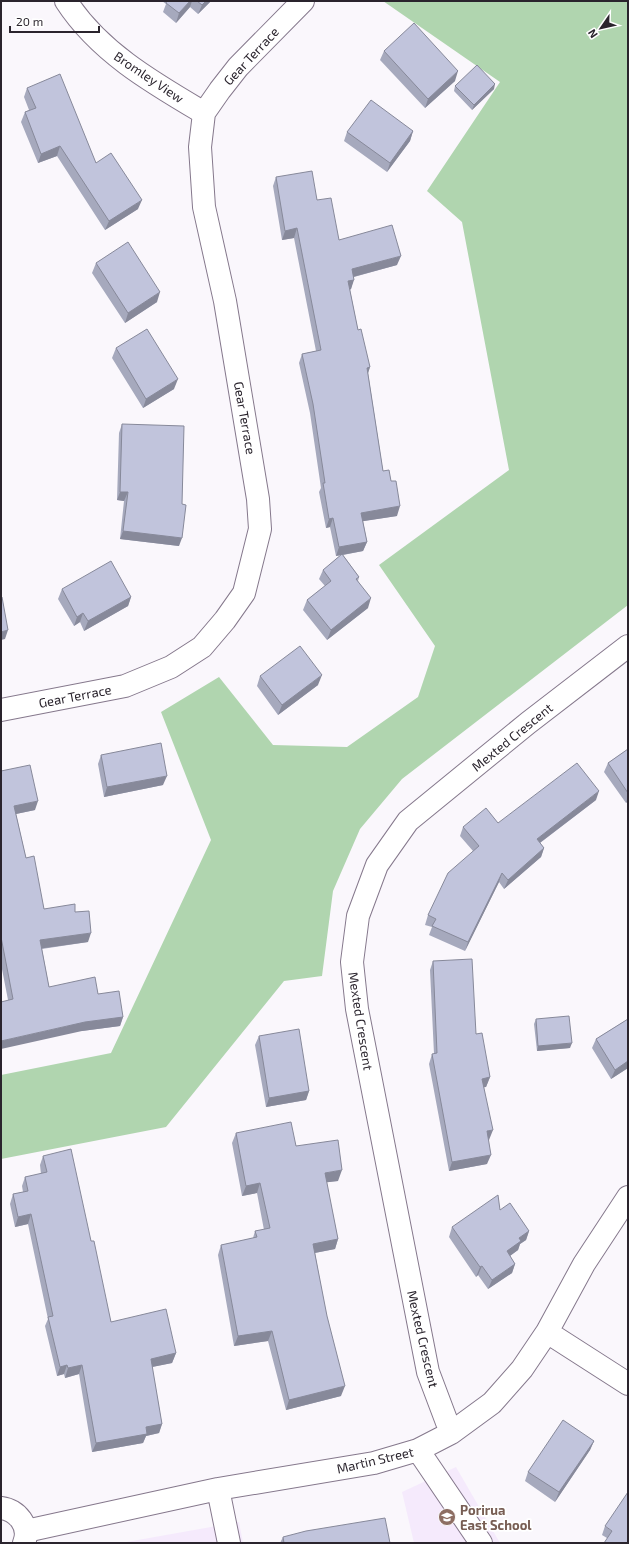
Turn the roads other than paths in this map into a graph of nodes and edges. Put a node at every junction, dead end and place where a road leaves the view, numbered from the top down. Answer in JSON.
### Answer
{"nodes":[{"id":1,"x":66,"y":1,"type":"edge"},
{"id":2,"x":303,"y":1,"type":"edge"},
{"id":3,"x":204,"y":113,"type":"junction"},
{"id":4,"x":628,"y":646,"type":"edge"},
{"id":5,"x":1,"y":710,"type":"edge"},
{"id":6,"x":628,"y":1197,"type":"edge"},
{"id":7,"x":547,"y":1332,"type":"junction"},
{"id":8,"x":628,"y":1384,"type":"edge"},
{"id":9,"x":451,"y":1433,"type":"junction"},
{"id":10,"x":418,"y":1450,"type":"junction"},
{"id":11,"x":218,"y":1489,"type":"junction"},
{"id":12,"x":1,"y":1508,"type":"edge"},
{"id":13,"x":25,"y":1537,"type":"edge"},
{"id":14,"x":228,"y":1543,"type":"edge"},
{"id":15,"x":481,"y":1543,"type":"edge"}],
"edges":[{"from":1,"to":3,"type":"street","name":"Bromley View"},
{"from":2,"to":3,"type":"street","name":"Gear Terrace"},
{"from":3,"to":5,"type":"street","name":"Gear Terrace"},
{"from":4,"to":9,"type":"street","name":"Mexted Crescent"},
{"from":6,"to":7,"type":"street","name":"Martin Street"},
{"from":7,"to":8,"type":"street"},
{"from":7,"to":9,"type":"street","name":"Martin Street"},
{"from":9,"to":10,"type":"street","name":"Martin Street"},
{"from":10,"to":11,"type":"street","name":"Martin Street"},
{"from":10,"to":15,"type":"street"},
{"from":11,"to":13,"type":"street","name":"Martin Street"},
{"from":11,"to":14,"type":"street"},
{"from":12,"to":13,"type":"street"}]}
